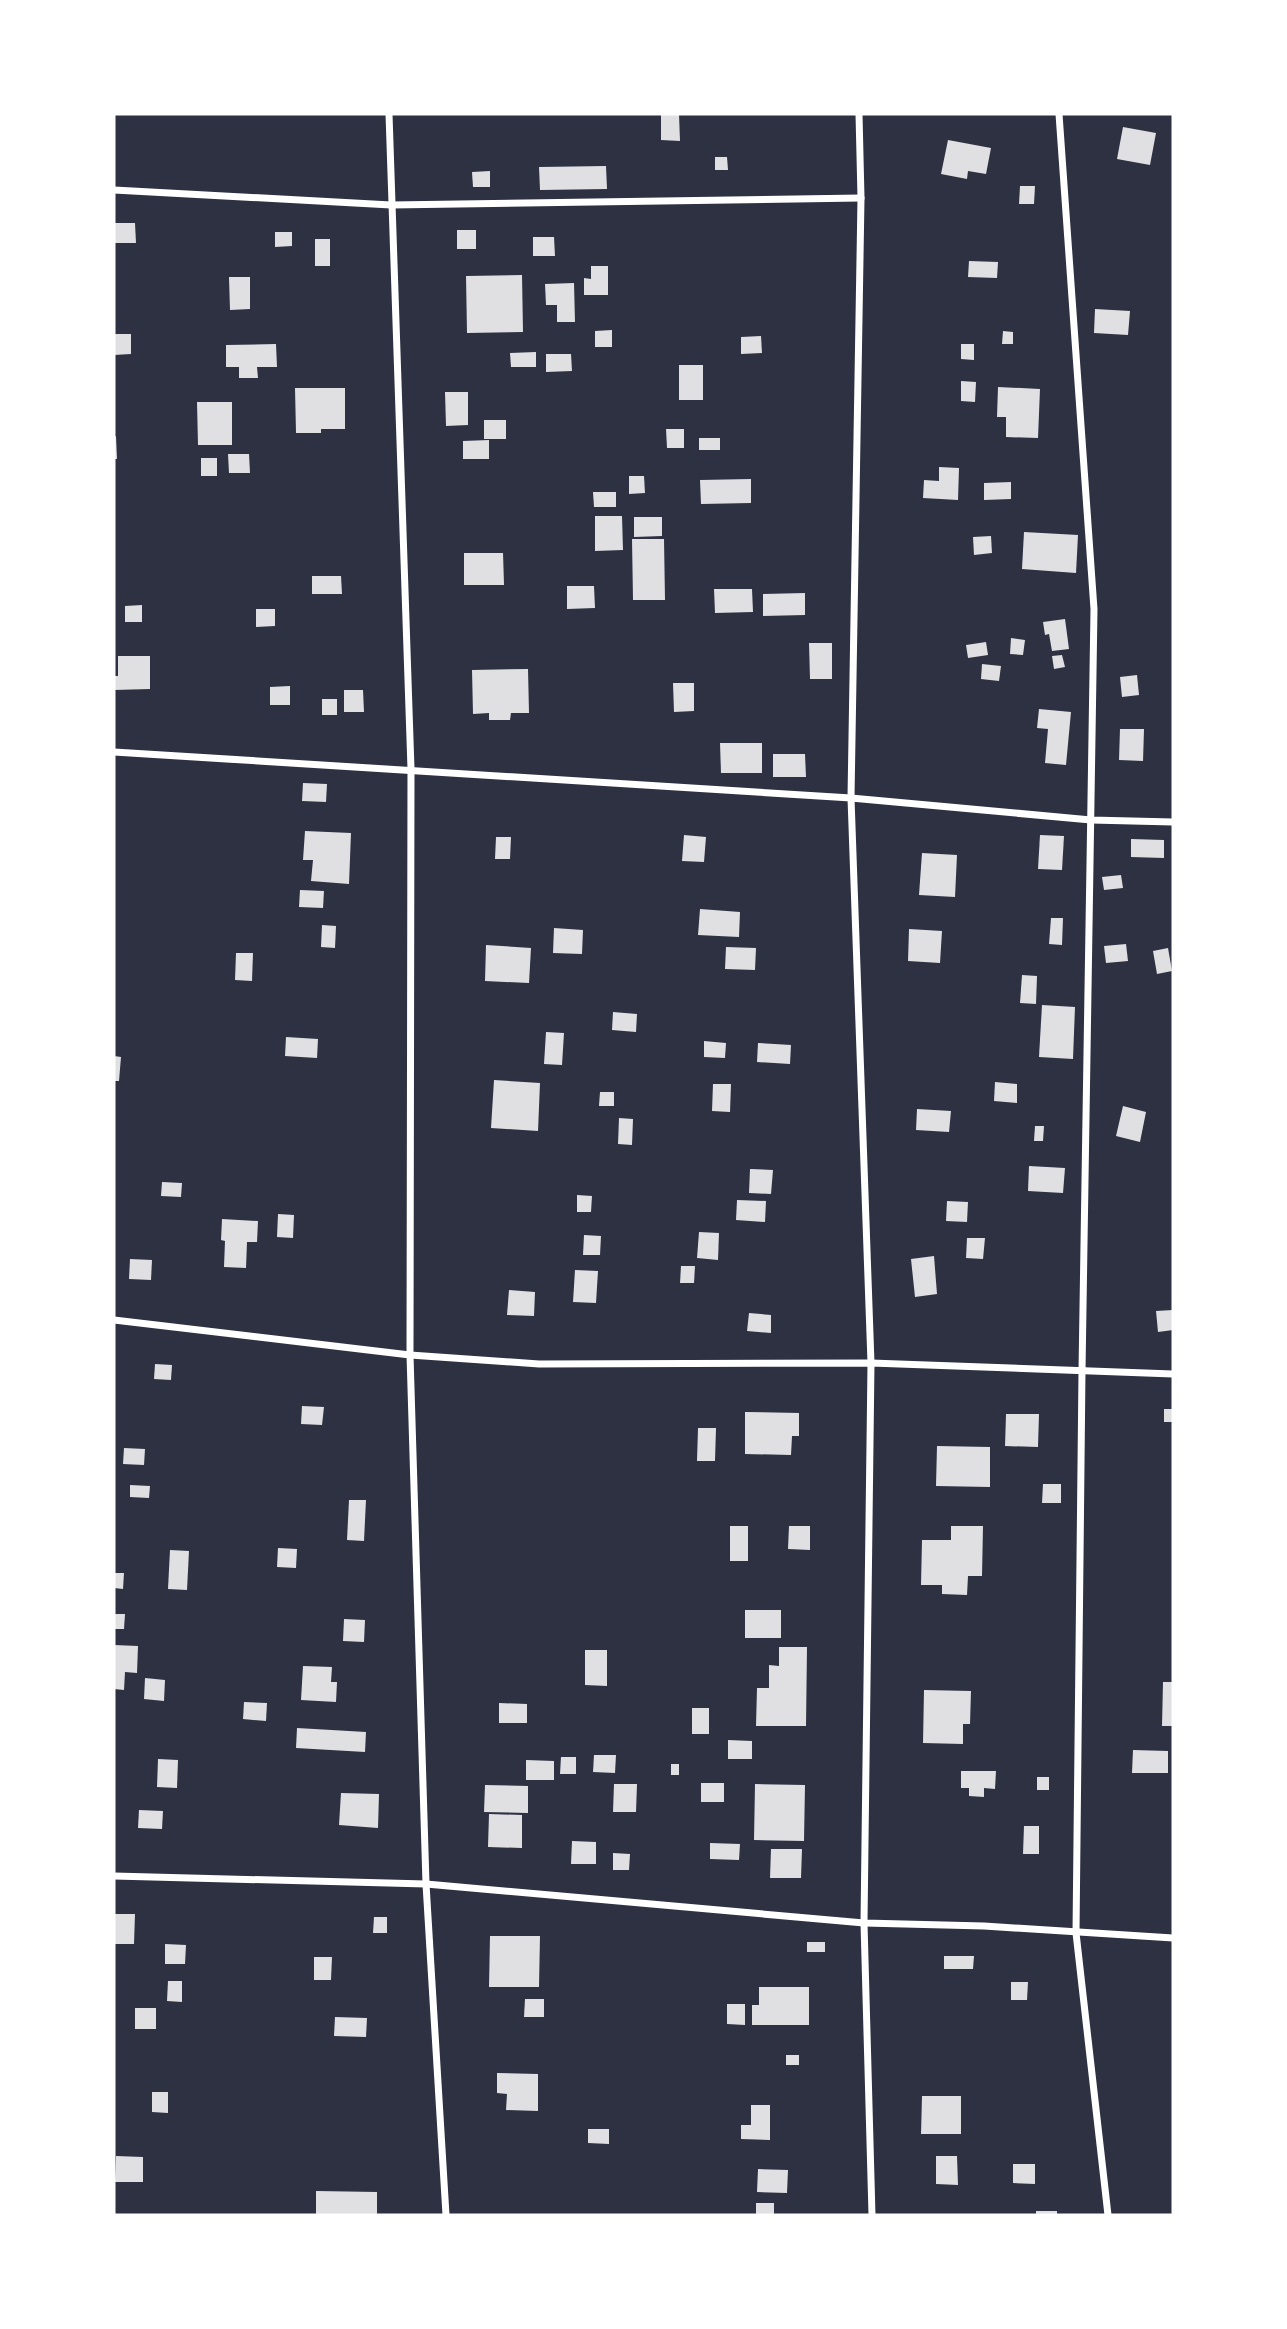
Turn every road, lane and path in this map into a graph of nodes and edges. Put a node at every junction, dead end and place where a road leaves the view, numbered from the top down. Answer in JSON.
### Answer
{"nodes":[{"id":1,"x":389,"y":114,"type":"edge"},
{"id":2,"x":859,"y":114,"type":"edge"},
{"id":3,"x":1059,"y":114,"type":"edge"},
{"id":4,"x":114,"y":190,"type":"edge"},
{"id":5,"x":861,"y":198,"type":"junction"},
{"id":6,"x":391,"y":205,"type":"junction"},
{"id":7,"x":114,"y":752,"type":"edge"},
{"id":8,"x":411,"y":769,"type":"junction"},
{"id":9,"x":851,"y":798,"type":"junction"},
{"id":10,"x":1091,"y":820,"type":"junction"},
{"id":11,"x":1173,"y":822,"type":"edge"},
{"id":12,"x":114,"y":1320,"type":"edge"},
{"id":13,"x":410,"y":1355,"type":"junction"},
{"id":14,"x":871,"y":1363,"type":"junction"},
{"id":15,"x":1082,"y":1371,"type":"junction"},
{"id":16,"x":1173,"y":1374,"type":"edge"},
{"id":17,"x":114,"y":1876,"type":"edge"},
{"id":18,"x":426,"y":1884,"type":"junction"},
{"id":19,"x":864,"y":1923,"type":"junction"},
{"id":20,"x":1076,"y":1933,"type":"junction"},
{"id":21,"x":1173,"y":1938,"type":"edge"},
{"id":22,"x":446,"y":2215,"type":"edge"},
{"id":23,"x":872,"y":2215,"type":"edge"},
{"id":24,"x":1108,"y":2215,"type":"edge"}],
"edges":[{"from":1,"to":6,"type":"street"},
{"from":2,"to":5,"type":"street"},
{"from":3,"to":10,"type":"street"},
{"from":4,"to":6,"type":"street"},
{"from":5,"to":6,"type":"street"},
{"from":5,"to":9,"type":"street"},
{"from":6,"to":8,"type":"street"},
{"from":7,"to":8,"type":"street"},
{"from":8,"to":9,"type":"street"},
{"from":8,"to":13,"type":"street"},
{"from":9,"to":10,"type":"street"},
{"from":9,"to":14,"type":"street"},
{"from":10,"to":11,"type":"street"},
{"from":10,"to":15,"type":"street"},
{"from":12,"to":13,"type":"street"},
{"from":13,"to":14,"type":"street"},
{"from":13,"to":18,"type":"street"},
{"from":14,"to":15,"type":"street"},
{"from":14,"to":19,"type":"street"},
{"from":15,"to":16,"type":"street"},
{"from":15,"to":20,"type":"street"},
{"from":17,"to":18,"type":"street"},
{"from":18,"to":19,"type":"street"},
{"from":18,"to":22,"type":"street"},
{"from":19,"to":20,"type":"street"},
{"from":19,"to":23,"type":"street"},
{"from":20,"to":21,"type":"street"},
{"from":20,"to":24,"type":"street"}]}
